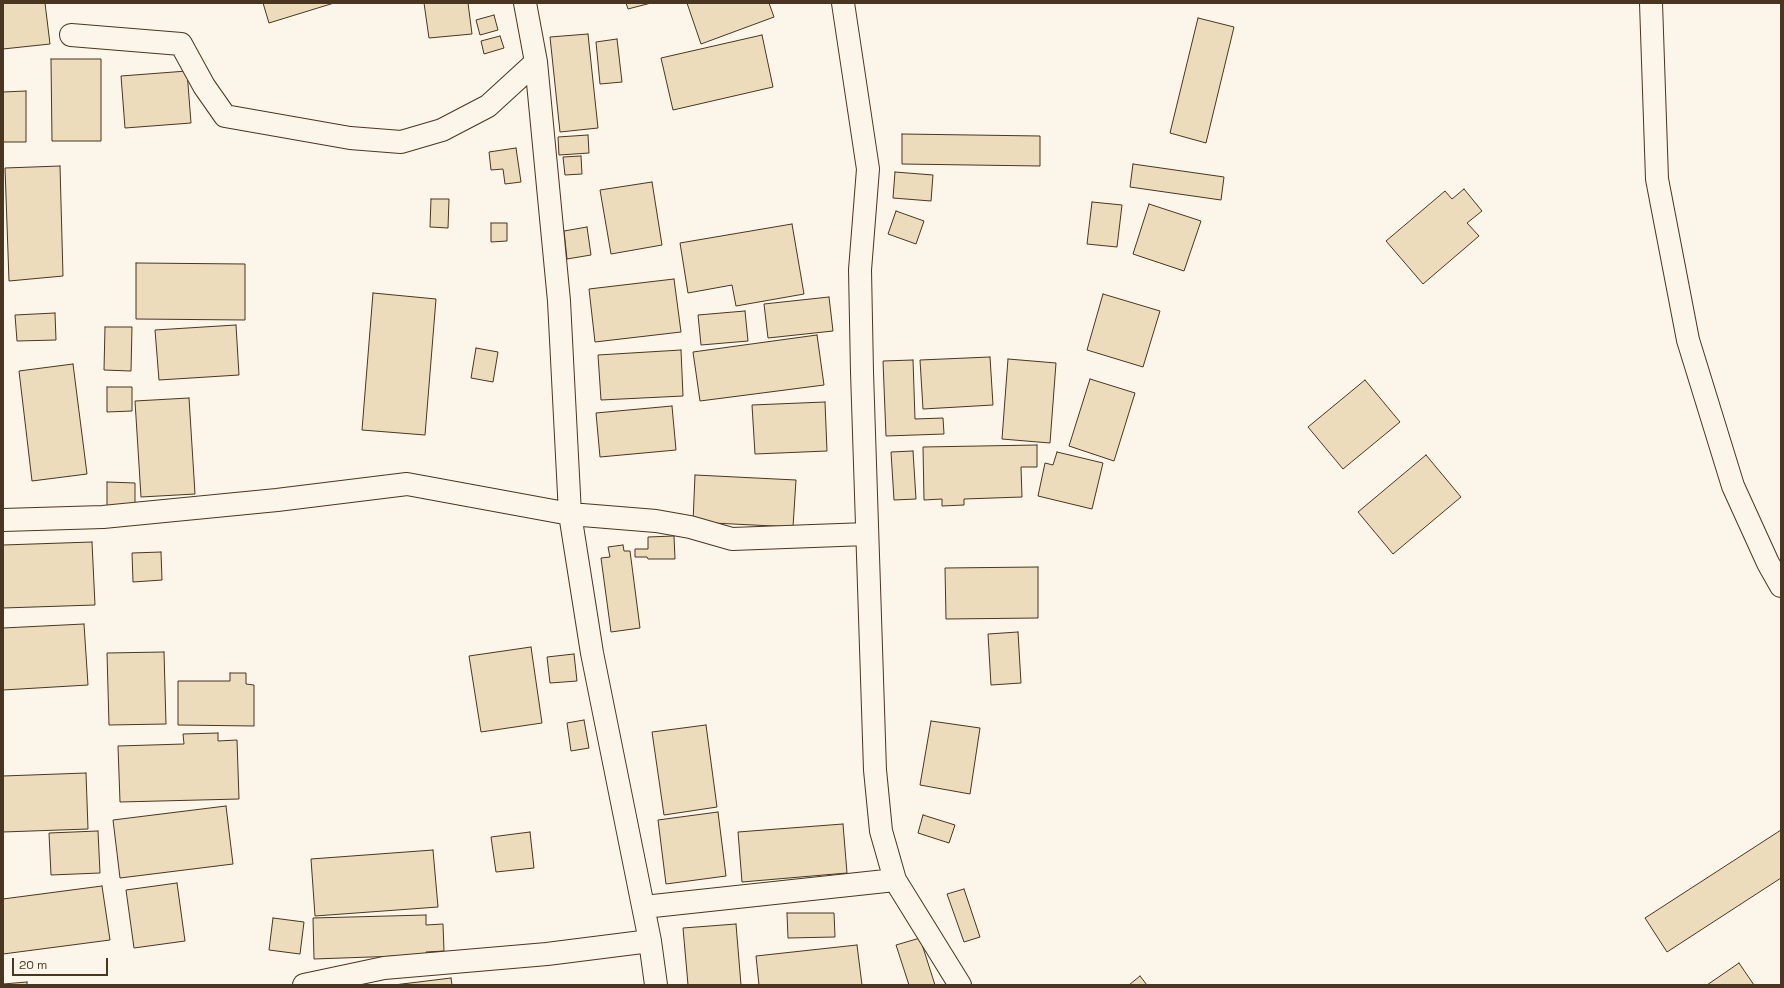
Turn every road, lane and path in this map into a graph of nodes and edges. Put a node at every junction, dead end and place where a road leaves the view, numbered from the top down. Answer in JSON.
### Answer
{"nodes":[{"id":1,"x":525,"y":3,"type":"edge"},
{"id":2,"x":844,"y":3,"type":"edge"},
{"id":3,"x":1651,"y":3,"type":"edge"},
{"id":4,"x":71,"y":35,"type":"dead end"},
{"id":5,"x":536,"y":62,"type":"junction"},
{"id":6,"x":570,"y":514,"type":"junction"},
{"id":7,"x":3,"y":520,"type":"edge"},
{"id":8,"x":867,"y":534,"type":"junction"},
{"id":9,"x":1781,"y":586,"type":"edge"},
{"id":10,"x":894,"y":880,"type":"junction"},
{"id":11,"x":644,"y":907,"type":"junction"},
{"id":12,"x":650,"y":941,"type":"junction"},
{"id":13,"x":304,"y":985,"type":"edge"},
{"id":14,"x":656,"y":985,"type":"edge"},
{"id":15,"x":960,"y":985,"type":"edge"}],
"edges":[{"from":1,"to":5,"type":"street"},
{"from":2,"to":8,"type":"street"},
{"from":3,"to":9,"type":"street"},
{"from":4,"to":5,"type":"street"},
{"from":5,"to":6,"type":"street"},
{"from":6,"to":7,"type":"street"},
{"from":6,"to":8,"type":"street"},
{"from":6,"to":11,"type":"street"},
{"from":8,"to":10,"type":"street"},
{"from":10,"to":11,"type":"street"},
{"from":10,"to":15,"type":"street"},
{"from":11,"to":12,"type":"street"},
{"from":12,"to":13,"type":"street"},
{"from":12,"to":14,"type":"street"}]}
